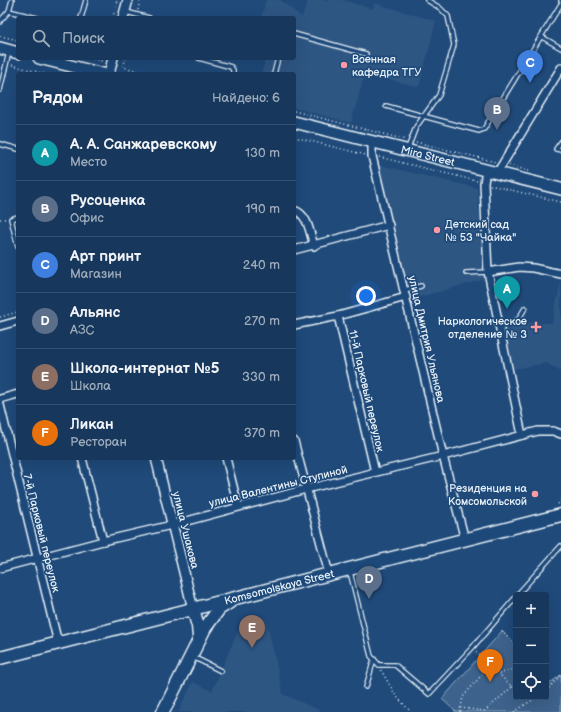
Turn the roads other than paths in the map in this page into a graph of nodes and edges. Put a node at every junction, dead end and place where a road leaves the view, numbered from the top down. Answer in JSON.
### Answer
{"nodes":[{"id":1,"x":12,"y":0,"type":"edge"},
{"id":2,"x":86,"y":0,"type":"edge"},
{"id":3,"x":128,"y":0,"type":"edge"},
{"id":4,"x":427,"y":0,"type":"edge"},
{"id":5,"x":561,"y":4,"type":"edge"},
{"id":6,"x":9,"y":11,"type":"junction"},
{"id":7,"x":124,"y":15,"type":"edge"},
{"id":8,"x":29,"y":16,"type":"edge"},
{"id":9,"x":82,"y":16,"type":"edge"},
{"id":10,"x":0,"y":22,"type":"edge"},
{"id":11,"x":296,"y":35,"type":"edge"},
{"id":12,"x":542,"y":37,"type":"junction"},
{"id":13,"x":561,"y":48,"type":"edge"},
{"id":14,"x":9,"y":51,"type":"edge"},
{"id":15,"x":366,"y":54,"type":"dead end"},
{"id":16,"x":47,"y":60,"type":"edge"},
{"id":17,"x":112,"y":60,"type":"edge"},
{"id":18,"x":205,"y":60,"type":"edge"},
{"id":19,"x":278,"y":60,"type":"edge"},
{"id":20,"x":561,"y":70,"type":"edge"},
{"id":21,"x":95,"y":72,"type":"edge"},
{"id":22,"x":110,"y":72,"type":"edge"},
{"id":23,"x":233,"y":72,"type":"edge"},
{"id":24,"x":274,"y":72,"type":"edge"},
{"id":25,"x":0,"y":90,"type":"edge"},
{"id":26,"x":386,"y":106,"type":"dead end"},
{"id":27,"x":424,"y":116,"type":"junction"},
{"id":28,"x":296,"y":123,"type":"edge"},
{"id":29,"x":372,"y":142,"type":"junction"},
{"id":30,"x":561,"y":142,"type":"edge"},
{"id":31,"x":0,"y":144,"type":"edge"},
{"id":32,"x":408,"y":146,"type":"junction"},
{"id":33,"x":16,"y":148,"type":"edge"},
{"id":34,"x":561,"y":150,"type":"edge"},
{"id":35,"x":496,"y":169,"type":"junction"},
{"id":36,"x":561,"y":189,"type":"edge"},
{"id":37,"x":296,"y":211,"type":"edge"},
{"id":38,"x":16,"y":218,"type":"edge"},
{"id":39,"x":388,"y":225,"type":"junction"},
{"id":40,"x":16,"y":239,"type":"edge"},
{"id":41,"x":314,"y":246,"type":"junction"},
{"id":42,"x":296,"y":250,"type":"edge"},
{"id":43,"x":488,"y":272,"type":"junction"},
{"id":44,"x":466,"y":273,"type":"dead end"},
{"id":45,"x":561,"y":274,"type":"edge"},
{"id":46,"x":421,"y":286,"type":"dead end"},
{"id":47,"x":405,"y":294,"type":"junction"},
{"id":48,"x":525,"y":308,"type":"dead end"},
{"id":49,"x":338,"y":316,"type":"junction"},
{"id":50,"x":16,"y":322,"type":"edge"},
{"id":51,"x":296,"y":325,"type":"edge"},
{"id":52,"x":0,"y":326,"type":"edge"},
{"id":53,"x":500,"y":326,"type":"junction"},
{"id":54,"x":16,"y":395,"type":"edge"},
{"id":55,"x":0,"y":399,"type":"edge"},
{"id":56,"x":0,"y":405,"type":"edge"},
{"id":57,"x":561,"y":434,"type":"edge"},
{"id":58,"x":522,"y":436,"type":"junction"},
{"id":59,"x":296,"y":449,"type":"edge"},
{"id":60,"x":443,"y":456,"type":"junction"},
{"id":61,"x":83,"y":460,"type":"edge"},
{"id":62,"x":156,"y":460,"type":"edge"},
{"id":63,"x":226,"y":460,"type":"edge"},
{"id":64,"x":375,"y":472,"type":"junction"},
{"id":65,"x":306,"y":489,"type":"junction"},
{"id":66,"x":238,"y":506,"type":"junction"},
{"id":67,"x":559,"y":514,"type":"edge"},
{"id":68,"x":172,"y":525,"type":"junction"},
{"id":69,"x":466,"y":540,"type":"junction"},
{"id":70,"x":103,"y":541,"type":"junction"},
{"id":71,"x":561,"y":546,"type":"edge"},
{"id":72,"x":37,"y":558,"type":"junction"},
{"id":73,"x":0,"y":568,"type":"edge"},
{"id":74,"x":349,"y":568,"type":"junction"},
{"id":75,"x":329,"y":574,"type":"junction"},
{"id":76,"x":521,"y":592,"type":"edge"},
{"id":77,"x":244,"y":596,"type":"junction"},
{"id":78,"x":513,"y":601,"type":"edge"},
{"id":79,"x":194,"y":609,"type":"junction"},
{"id":80,"x":199,"y":638,"type":"junction"},
{"id":81,"x":58,"y":643,"type":"junction"},
{"id":82,"x":190,"y":656,"type":"junction"},
{"id":83,"x":0,"y":658,"type":"edge"},
{"id":84,"x":374,"y":659,"type":"junction"},
{"id":85,"x":221,"y":671,"type":"dead end"},
{"id":86,"x":366,"y":687,"type":"dead end"},
{"id":87,"x":163,"y":712,"type":"edge"}],
"edges":[{"from":1,"to":6,"type":"lane"},
{"from":2,"to":9,"type":"lane"},
{"from":3,"to":7,"type":"street"},
{"from":4,"to":27,"type":"lane"},
{"from":5,"to":12,"type":"lane"},
{"from":6,"to":8,"type":"lane"},
{"from":6,"to":10,"type":"lane"},
{"from":11,"to":15,"type":"lane"},
{"from":12,"to":13,"type":"lane"},
{"from":12,"to":27,"type":"lane"},
{"from":14,"to":25,"type":"lane"},
{"from":16,"to":21,"type":"main road"},
{"from":17,"to":22,"type":"street"},
{"from":18,"to":23,"type":"lane"},
{"from":19,"to":24,"type":"lane"},
{"from":20,"to":35,"type":"street"},
{"from":26,"to":27,"type":"lane"},
{"from":27,"to":32,"type":"lane"},
{"from":28,"to":29,"type":"main road","name":"Mira Street"},
{"from":29,"to":32,"type":"main road","name":"Mira Street"},
{"from":29,"to":39,"type":"street","name":"улица Дмитрия Ульянова"},
{"from":30,"to":34,"type":"lane"},
{"from":31,"to":33,"type":"lane"},
{"from":32,"to":35,"type":"main road","name":"Mira Street"},
{"from":35,"to":36,"type":"main road","name":"Mira Street"},
{"from":35,"to":43,"type":"street"},
{"from":37,"to":41,"type":"street"},
{"from":38,"to":40,"type":"lane"},
{"from":39,"to":41,"type":"street"},
{"from":39,"to":47,"type":"street","name":"улица Дмитрия Ульянова"},
{"from":41,"to":42,"type":"street"},
{"from":43,"to":44,"type":"lane"},
{"from":43,"to":45,"type":"street"},
{"from":43,"to":53,"type":"street"},
{"from":46,"to":47,"type":"lane"},
{"from":47,"to":49,"type":"street"},
{"from":47,"to":60,"type":"street","name":"улица Дмитрия Ульянова"},
{"from":48,"to":53,"type":"lane"},
{"from":49,"to":51,"type":"street"},
{"from":49,"to":64,"type":"street","name":"11-й Парковый переулок"},
{"from":50,"to":52,"type":"street"},
{"from":53,"to":58,"type":"street"},
{"from":54,"to":55,"type":"street"},
{"from":56,"to":72,"type":"street","name":"7-й Парковый переулок"},
{"from":57,"to":58,"type":"street","name":"улица Валентины Ступиной"},
{"from":58,"to":60,"type":"street","name":"улица Валентины Ступиной"},
{"from":59,"to":65,"type":"street"},
{"from":60,"to":64,"type":"street","name":"улица Валентины Ступиной"},
{"from":60,"to":69,"type":"street","name":"улица Дмитрия Ульянова"},
{"from":61,"to":70,"type":"street"},
{"from":62,"to":68,"type":"street","name":"улица Ушакова"},
{"from":63,"to":66,"type":"street"},
{"from":64,"to":65,"type":"street","name":"улица Валентины Ступиной"},
{"from":65,"to":66,"type":"street","name":"улица Валентины Ступиной"},
{"from":65,"to":75,"type":"street"},
{"from":66,"to":68,"type":"street","name":"улица Валентины Ступиной"},
{"from":67,"to":69,"type":"main road","name":"Komsomolskaya Street"},
{"from":68,"to":70,"type":"street","name":"улица Валентины Ступиной"},
{"from":68,"to":79,"type":"street","name":"улица Ушакова"},
{"from":69,"to":74,"type":"main road","name":"Komsomolskaya Street"},
{"from":70,"to":72,"type":"street","name":"улица Валентины Ступиной"},
{"from":71,"to":76,"type":"lane"},
{"from":72,"to":73,"type":"street","name":"улица Валентины Ступиной"},
{"from":72,"to":81,"type":"street","name":"7-й Парковый переулок"},
{"from":74,"to":75,"type":"main road","name":"Komsomolskaya Street"},
{"from":74,"to":84,"type":"lane"},
{"from":75,"to":77,"type":"main road","name":"Komsomolskaya Street"},
{"from":77,"to":79,"type":"main road","name":"Komsomolskaya Street"},
{"from":77,"to":80,"type":"main road"},
{"from":78,"to":84,"type":"lane"},
{"from":79,"to":80,"type":"main road"},
{"from":79,"to":81,"type":"main road","name":"Komsomolskaya Street"},
{"from":80,"to":82,"type":"main road"},
{"from":81,"to":83,"type":"main road","name":"Komsomolskaya Street"},
{"from":82,"to":85,"type":"lane"},
{"from":82,"to":87,"type":"main road"},
{"from":84,"to":86,"type":"lane"}]}
